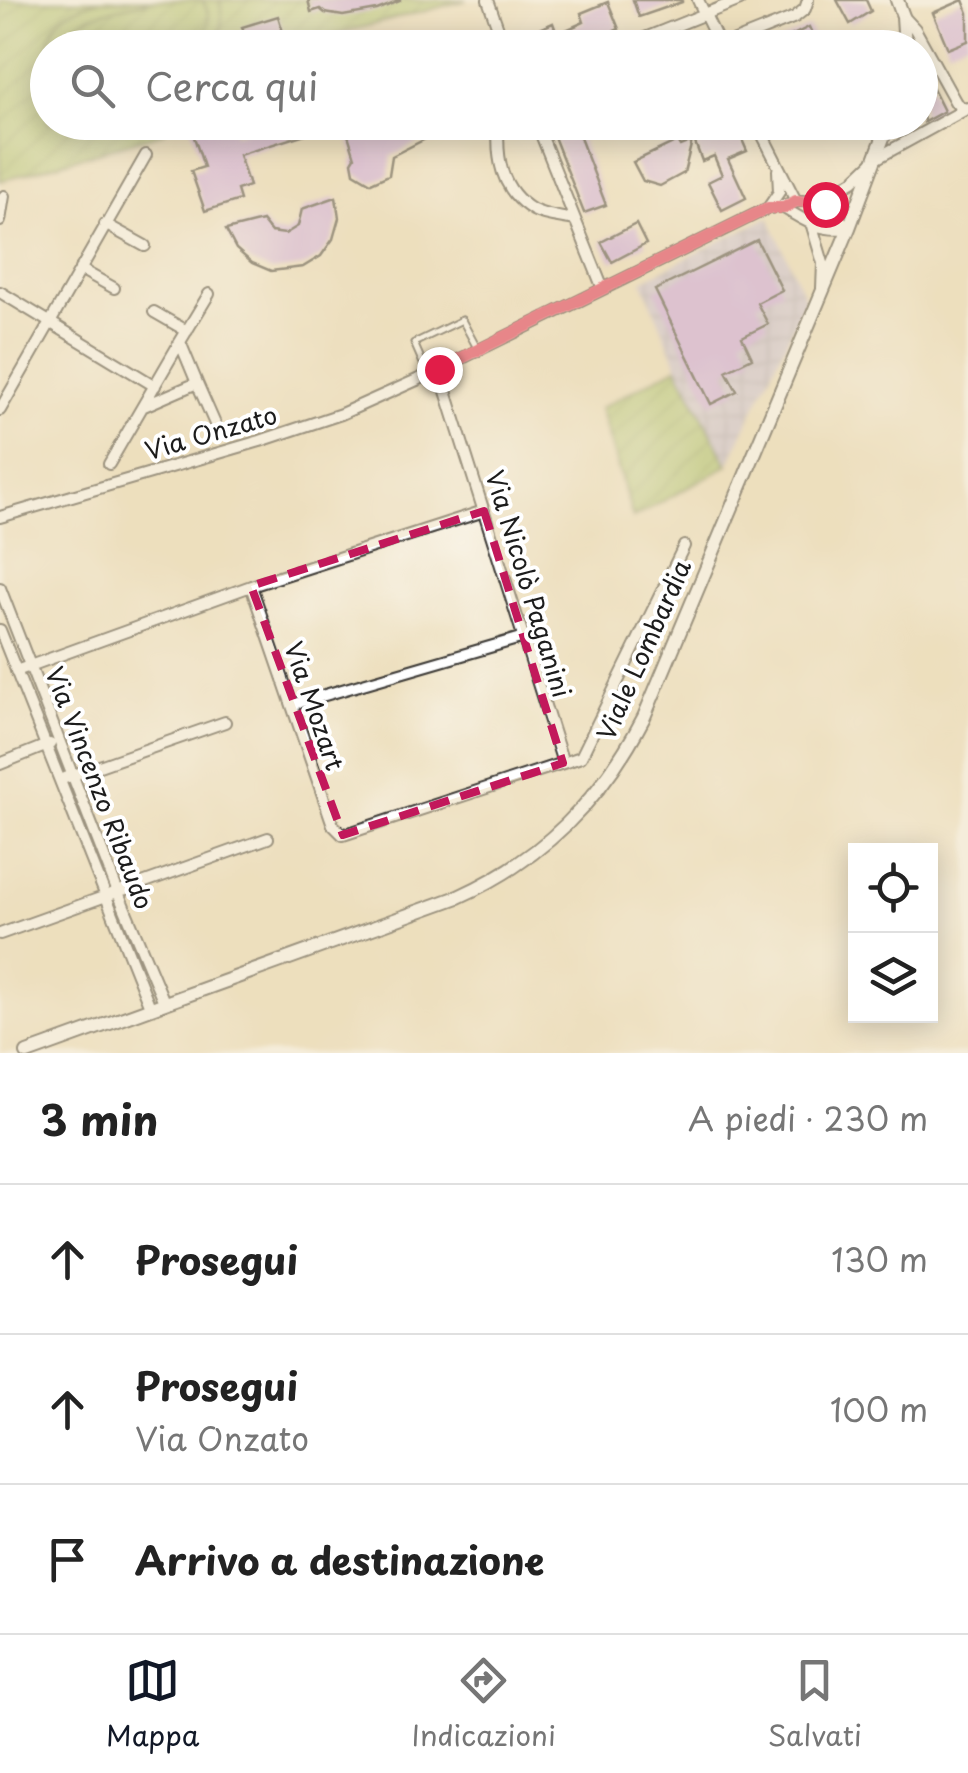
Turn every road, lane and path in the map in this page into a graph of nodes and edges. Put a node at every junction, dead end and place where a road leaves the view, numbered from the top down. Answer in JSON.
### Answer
{"nodes":[{"id":1,"x":488,"y":0,"type":"edge"},
{"id":2,"x":698,"y":0,"type":"edge"},
{"id":3,"x":740,"y":0,"type":"edge"},
{"id":4,"x":808,"y":0,"type":"edge"},
{"id":5,"x":897,"y":0,"type":"edge"},
{"id":6,"x":705,"y":14,"type":"junction"},
{"id":7,"x":903,"y":16,"type":"junction"},
{"id":8,"x":499,"y":30,"type":"edge"},
{"id":9,"x":673,"y":30,"type":"edge"},
{"id":10,"x":712,"y":30,"type":"edge"},
{"id":11,"x":762,"y":30,"type":"edge"},
{"id":12,"x":904,"y":30,"type":"edge"},
{"id":13,"x":914,"y":30,"type":"edge"},
{"id":14,"x":938,"y":72,"type":"edge"},
{"id":15,"x":965,"y":108,"type":"edge"},
{"id":16,"x":938,"y":123,"type":"edge"},
{"id":17,"x":497,"y":140,"type":"edge"},
{"id":18,"x":543,"y":140,"type":"edge"},
{"id":19,"x":764,"y":140,"type":"edge"},
{"id":20,"x":884,"y":140,"type":"edge"},
{"id":21,"x":909,"y":140,"type":"edge"},
{"id":22,"x":146,"y":155,"type":"dead end"},
{"id":23,"x":877,"y":158,"type":"junction"},
{"id":24,"x":778,"y":169,"type":"junction"},
{"id":25,"x":4,"y":196,"type":"dead end"},
{"id":26,"x":796,"y":201,"type":"junction"},
{"id":27,"x":815,"y":203,"type":"junction"},
{"id":28,"x":768,"y":208,"type":"junction"},
{"id":29,"x":784,"y":208,"type":"junction"},
{"id":30,"x":574,"y":220,"type":"junction"},
{"id":31,"x":0,"y":221,"type":"edge"},
{"id":32,"x":106,"y":224,"type":"junction"},
{"id":33,"x":812,"y":226,"type":"junction"},
{"id":34,"x":849,"y":228,"type":"junction"},
{"id":35,"x":144,"y":246,"type":"dead end"},
{"id":36,"x":80,"y":269,"type":"junction"},
{"id":37,"x":114,"y":288,"type":"dead end"},
{"id":38,"x":603,"y":289,"type":"junction"},
{"id":39,"x":0,"y":292,"type":"edge"},
{"id":40,"x":822,"y":292,"type":"junction"},
{"id":41,"x":209,"y":294,"type":"dead end"},
{"id":42,"x":154,"y":312,"type":"dead end"},
{"id":43,"x":50,"y":323,"type":"junction"},
{"id":44,"x":187,"y":330,"type":"junction"},
{"id":45,"x":180,"y":342,"type":"junction"},
{"id":46,"x":478,"y":350,"type":"junction"},
{"id":47,"x":433,"y":372,"type":"junction"},
{"id":48,"x":197,"y":384,"type":"junction"},
{"id":49,"x":155,"y":386,"type":"junction"},
{"id":50,"x":144,"y":406,"type":"junction"},
{"id":51,"x":0,"y":410,"type":"edge"},
{"id":52,"x":214,"y":424,"type":"dead end"},
{"id":53,"x":110,"y":464,"type":"dead end"},
{"id":54,"x":484,"y":511,"type":"junction"},
{"id":55,"x":0,"y":518,"type":"edge"},
{"id":56,"x":684,"y":546,"type":"dead end"},
{"id":57,"x":251,"y":586,"type":"junction"},
{"id":58,"x":0,"y":588,"type":"edge"},
{"id":59,"x":0,"y":630,"type":"edge"},
{"id":60,"x":524,"y":637,"type":"junction"},
{"id":61,"x":30,"y":666,"type":"junction"},
{"id":62,"x":16,"y":671,"type":"junction"},
{"id":63,"x":294,"y":704,"type":"junction"},
{"id":64,"x":224,"y":722,"type":"dead end"},
{"id":65,"x":59,"y":741,"type":"junction"},
{"id":66,"x":46,"y":746,"type":"junction"},
{"id":67,"x":563,"y":763,"type":"junction"},
{"id":68,"x":0,"y":764,"type":"edge"},
{"id":69,"x":66,"y":778,"type":"junction"},
{"id":70,"x":268,"y":838,"type":"dead end"},
{"id":71,"x":111,"y":892,"type":"junction"},
{"id":72,"x":0,"y":934,"type":"edge"},
{"id":73,"x":164,"y":1002,"type":"junction"},
{"id":74,"x":150,"y":1007,"type":"junction"},
{"id":75,"x":27,"y":1053,"type":"edge"}],
"edges":[{"from":1,"to":8,"type":"street"},
{"from":2,"to":6,"type":"street"},
{"from":3,"to":6,"type":"street"},
{"from":4,"to":11,"type":"street"},
{"from":5,"to":7,"type":"street"},
{"from":6,"to":9,"type":"street"},
{"from":6,"to":10,"type":"street"},
{"from":7,"to":12,"type":"street"},
{"from":7,"to":13,"type":"street"},
{"from":14,"to":15,"type":"street"},
{"from":15,"to":16,"type":"street"},
{"from":17,"to":30,"type":"street"},
{"from":18,"to":30,"type":"street"},
{"from":19,"to":24,"type":"street"},
{"from":20,"to":23,"type":"street","name":"Viale Lombardia"},
{"from":21,"to":23,"type":"street"},
{"from":22,"to":32,"type":"street"},
{"from":23,"to":27,"type":"street"},
{"from":23,"to":34,"type":"street","name":"Viale Lombardia"},
{"from":24,"to":26,"type":"street"},
{"from":24,"to":28,"type":"street"},
{"from":25,"to":31,"type":"street"},
{"from":26,"to":27,"type":"street"},
{"from":26,"to":29,"type":"street"},
{"from":27,"to":34,"type":"street"},
{"from":28,"to":29,"type":"street"},
{"from":28,"to":38,"type":"street","name":"Via Onzato"},
{"from":29,"to":33,"type":"street"},
{"from":30,"to":38,"type":"street"},
{"from":32,"to":35,"type":"street"},
{"from":32,"to":36,"type":"street"},
{"from":33,"to":34,"type":"street"},
{"from":33,"to":40,"type":"street"},
{"from":34,"to":40,"type":"street","name":"Viale Lombardia"},
{"from":36,"to":37,"type":"street"},
{"from":36,"to":43,"type":"street"},
{"from":38,"to":46,"type":"street","name":"Via Onzato"},
{"from":39,"to":43,"type":"street"},
{"from":40,"to":73,"type":"street","name":"Viale Lombardia"},
{"from":41,"to":44,"type":"street"},
{"from":42,"to":44,"type":"street"},
{"from":43,"to":49,"type":"street"},
{"from":43,"to":51,"type":"street"},
{"from":44,"to":45,"type":"street"},
{"from":45,"to":48,"type":"street"},
{"from":45,"to":49,"type":"street"},
{"from":46,"to":47,"type":"street","name":"Via Onzato"},
{"from":46,"to":47,"type":"lane"},
{"from":47,"to":54,"type":"street","name":"Via Nicolò Paganini"},
{"from":47,"to":55,"type":"street","name":"Via Onzato"},
{"from":48,"to":50,"type":"street"},
{"from":48,"to":52,"type":"street"},
{"from":49,"to":50,"type":"street"},
{"from":50,"to":53,"type":"street"},
{"from":54,"to":57,"type":"street"},
{"from":54,"to":60,"type":"street","name":"Via Nicolò Paganini"},
{"from":56,"to":67,"type":"street"},
{"from":57,"to":61,"type":"street"},
{"from":57,"to":63,"type":"street","name":"Via Mozart"},
{"from":58,"to":61,"type":"street","name":"Via Vincenzo Ribaudo"},
{"from":59,"to":62,"type":"street","name":"Via Vincenzo Ribaudo"},
{"from":60,"to":63,"type":"street"},
{"from":60,"to":67,"type":"street","name":"Via Nicolò Paganini"},
{"from":61,"to":62,"type":"street"},
{"from":61,"to":65,"type":"street","name":"Via Vincenzo Ribaudo"},
{"from":62,"to":66,"type":"street","name":"Via Vincenzo Ribaudo"},
{"from":63,"to":67,"type":"street","name":"Via Mozart"},
{"from":64,"to":69,"type":"street"},
{"from":65,"to":66,"type":"street"},
{"from":65,"to":69,"type":"street","name":"Via Vincenzo Ribaudo"},
{"from":66,"to":68,"type":"street"},
{"from":66,"to":69,"type":"street","name":"Via Vincenzo Ribaudo"},
{"from":69,"to":71,"type":"street","name":"Via Vincenzo Ribaudo"},
{"from":70,"to":71,"type":"street"},
{"from":71,"to":72,"type":"street"},
{"from":71,"to":73,"type":"street","name":"Via Vincenzo Ribaudo"},
{"from":71,"to":74,"type":"street","name":"Via Vincenzo Ribaudo"},
{"from":73,"to":74,"type":"street","name":"Viale Lombardia"},
{"from":74,"to":75,"type":"street","name":"Viale Lombardia"}]}
